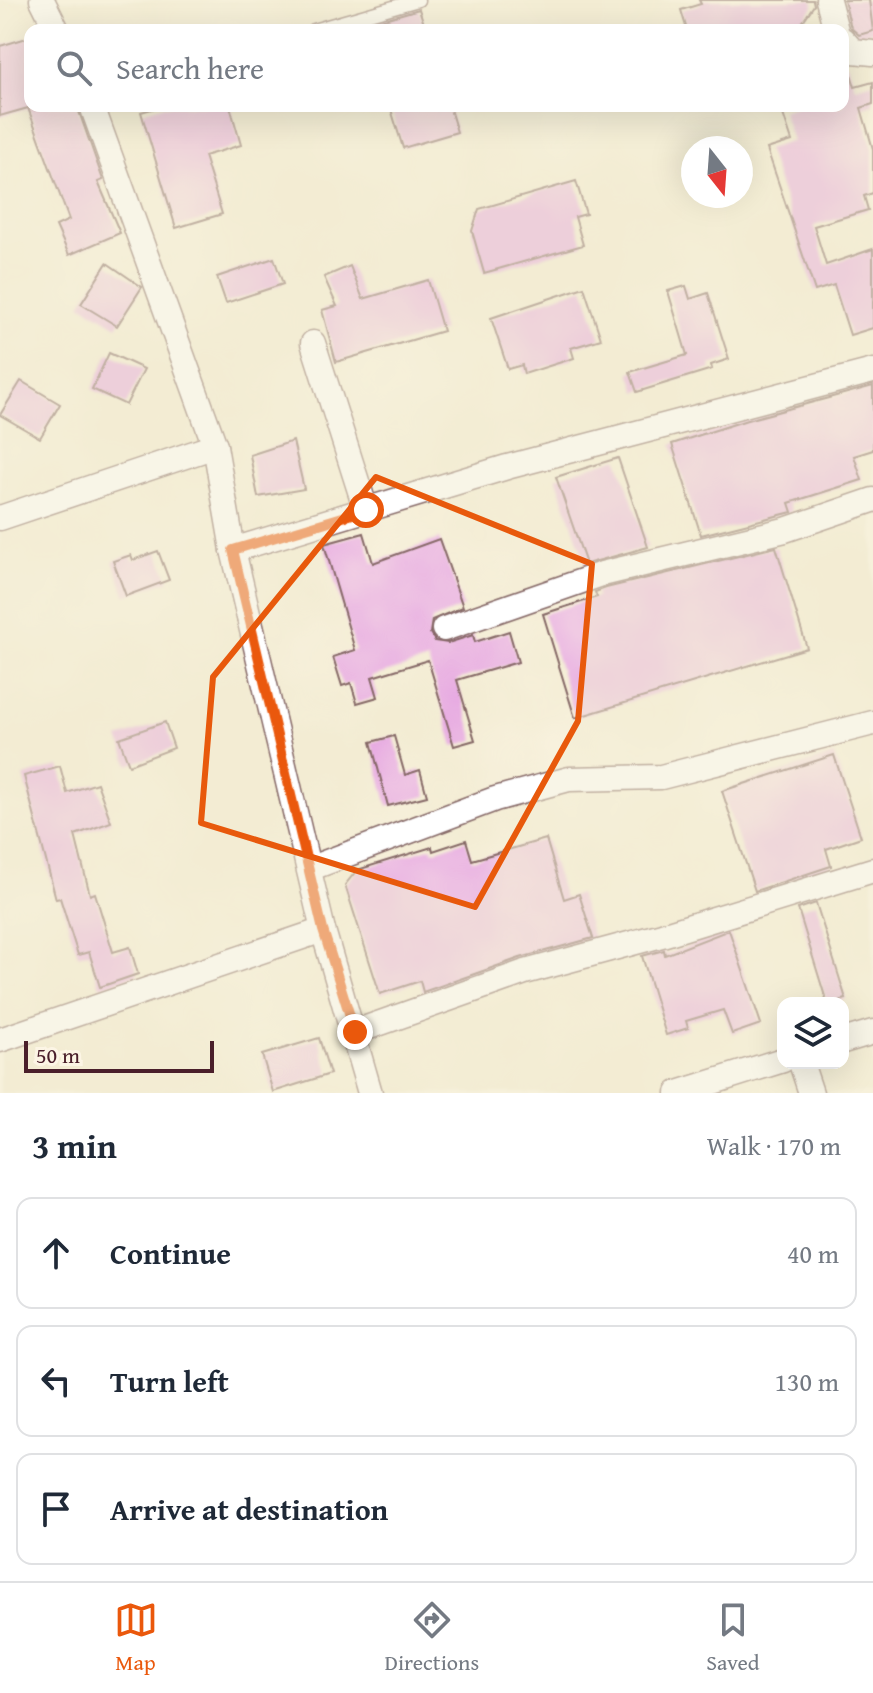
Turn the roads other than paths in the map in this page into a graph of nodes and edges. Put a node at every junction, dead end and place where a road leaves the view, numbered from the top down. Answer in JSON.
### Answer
{"nodes":[{"id":1,"x":42,"y":0,"type":"edge"},
{"id":2,"x":418,"y":0,"type":"edge"},
{"id":3,"x":828,"y":0,"type":"edge"},
{"id":4,"x":54,"y":24,"type":"edge"},
{"id":5,"x":334,"y":24,"type":"edge"},
{"id":6,"x":834,"y":24,"type":"edge"},
{"id":7,"x":849,"y":47,"type":"edge"},
{"id":8,"x":873,"y":53,"type":"edge"},
{"id":9,"x":94,"y":112,"type":"edge"},
{"id":10,"x":313,"y":343,"type":"dead end"},
{"id":11,"x":873,"y":371,"type":"edge"},
{"id":12,"x":215,"y":446,"type":"junction"},
{"id":13,"x":873,"y":500,"type":"edge"},
{"id":14,"x":366,"y":510,"type":"junction"},
{"id":15,"x":0,"y":518,"type":"edge"},
{"id":16,"x":233,"y":550,"type":"junction"},
{"id":17,"x":444,"y":629,"type":"dead end"},
{"id":18,"x":873,"y":723,"type":"edge"},
{"id":19,"x":311,"y":868,"type":"junction"},
{"id":20,"x":873,"y":870,"type":"edge"},
{"id":21,"x":323,"y":930,"type":"junction"},
{"id":22,"x":355,"y":1032,"type":"junction"},
{"id":23,"x":873,"y":1032,"type":"edge"},
{"id":24,"x":849,"y":1039,"type":"edge"},
{"id":25,"x":0,"y":1040,"type":"edge"},
{"id":26,"x":777,"y":1062,"type":"edge"},
{"id":27,"x":803,"y":1069,"type":"edge"},
{"id":28,"x":370,"y":1093,"type":"edge"},
{"id":29,"x":678,"y":1093,"type":"edge"},
{"id":30,"x":811,"y":1093,"type":"edge"}],
"edges":[{"from":1,"to":4,"type":"street"},
{"from":2,"to":5,"type":"lane"},
{"from":3,"to":6,"type":"street"},
{"from":7,"to":8,"type":"street"},
{"from":9,"to":12,"type":"street"},
{"from":10,"to":14,"type":"street"},
{"from":11,"to":14,"type":"street"},
{"from":12,"to":15,"type":"street"},
{"from":12,"to":16,"type":"street"},
{"from":13,"to":17,"type":"street"},
{"from":14,"to":16,"type":"street"},
{"from":16,"to":19,"type":"street"},
{"from":18,"to":19,"type":"street"},
{"from":19,"to":21,"type":"street"},
{"from":20,"to":22,"type":"street"},
{"from":21,"to":22,"type":"street"},
{"from":21,"to":25,"type":"street"},
{"from":22,"to":28,"type":"street"},
{"from":23,"to":24,"type":"street"},
{"from":26,"to":29,"type":"street"},
{"from":27,"to":30,"type":"street"}]}
